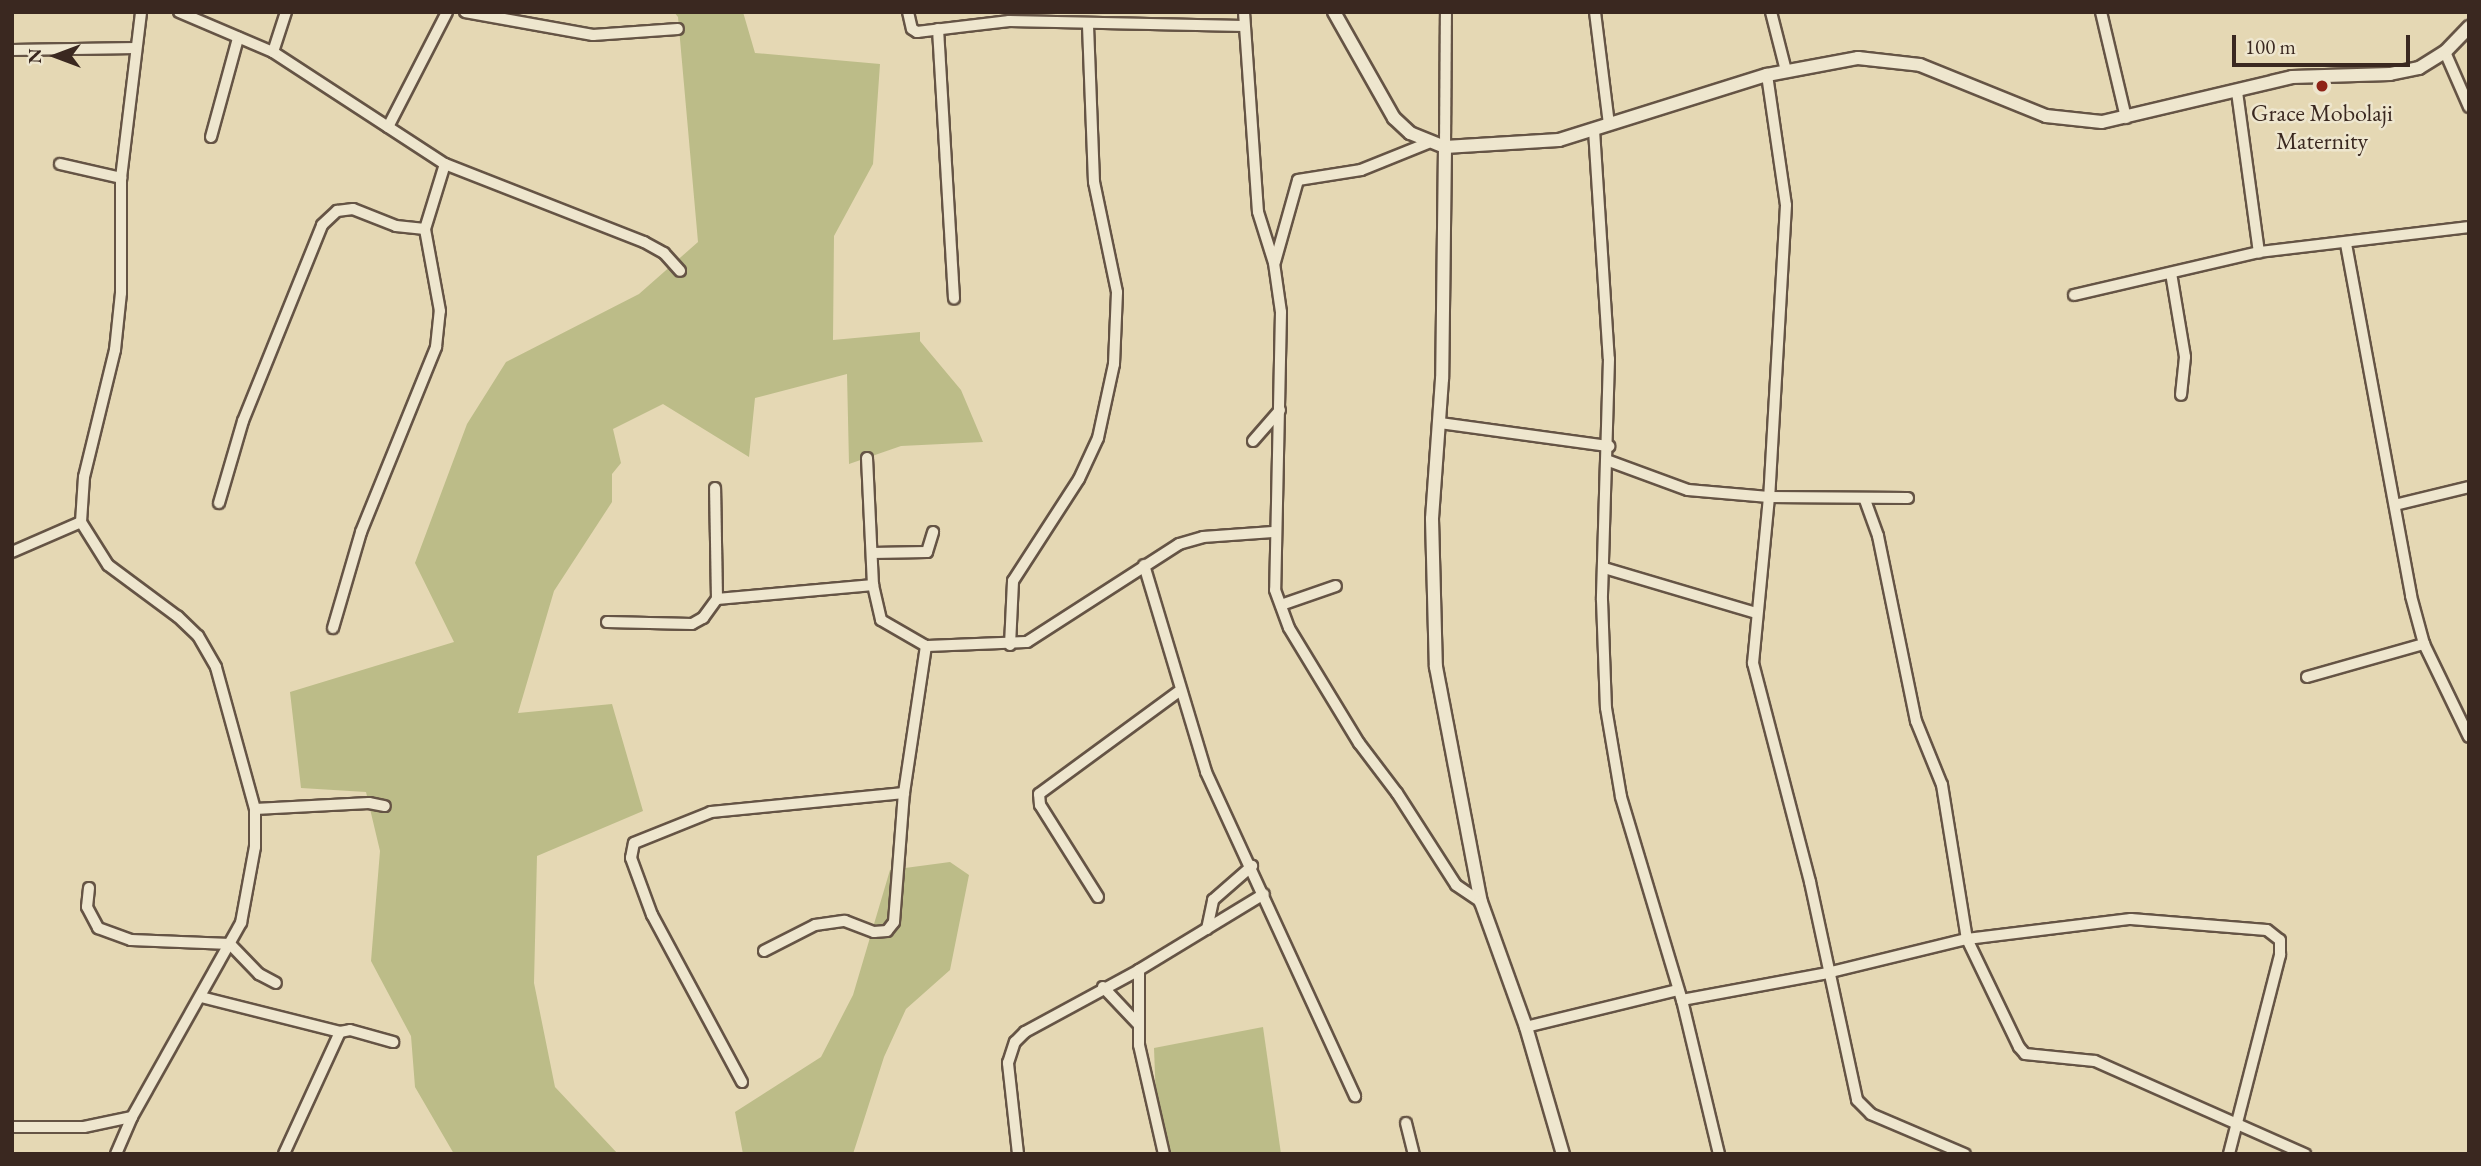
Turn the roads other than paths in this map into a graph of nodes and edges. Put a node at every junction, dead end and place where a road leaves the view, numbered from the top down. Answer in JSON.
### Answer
{"nodes":[{"id":1,"x":141,"y":12,"type":"edge"},
{"id":2,"x":179,"y":12,"type":"edge"},
{"id":3,"x":286,"y":12,"type":"edge"},
{"id":4,"x":447,"y":12,"type":"edge"},
{"id":5,"x":465,"y":12,"type":"edge"},
{"id":6,"x":908,"y":12,"type":"edge"},
{"id":7,"x":1066,"y":12,"type":"edge"},
{"id":8,"x":1244,"y":12,"type":"edge"},
{"id":9,"x":1334,"y":12,"type":"edge"},
{"id":10,"x":1446,"y":12,"type":"edge"},
{"id":11,"x":1595,"y":12,"type":"edge"},
{"id":12,"x":1771,"y":12,"type":"edge"},
{"id":13,"x":2101,"y":12,"type":"edge"},
{"id":14,"x":1069,"y":25,"type":"junction"},
{"id":15,"x":1088,"y":26,"type":"junction"},
{"id":16,"x":1244,"y":26,"type":"junction"},
{"id":17,"x":2469,"y":27,"type":"edge"},
{"id":18,"x":678,"y":29,"type":"dead end"},
{"id":19,"x":938,"y":29,"type":"junction"},
{"id":20,"x":238,"y":38,"type":"junction"},
{"id":21,"x":136,"y":48,"type":"junction"},
{"id":22,"x":12,"y":50,"type":"edge"},
{"id":23,"x":272,"y":52,"type":"junction"},
{"id":24,"x":2445,"y":52,"type":"junction"},
{"id":25,"x":1786,"y":71,"type":"junction"},
{"id":26,"x":1767,"y":75,"type":"junction"},
{"id":27,"x":2237,"y":92,"type":"junction"},
{"id":28,"x":2469,"y":107,"type":"edge"},
{"id":29,"x":2126,"y":118,"type":"junction"},
{"id":30,"x":1609,"y":124,"type":"junction"},
{"id":31,"x":388,"y":127,"type":"junction"},
{"id":32,"x":1594,"y":130,"type":"junction"},
{"id":33,"x":211,"y":137,"type":"dead end"},
{"id":34,"x":1428,"y":142,"type":"junction"},
{"id":35,"x":1446,"y":148,"type":"junction"},
{"id":36,"x":60,"y":164,"type":"dead end"},
{"id":37,"x":445,"y":164,"type":"junction"},
{"id":38,"x":121,"y":178,"type":"junction"},
{"id":39,"x":2469,"y":228,"type":"edge"},
{"id":40,"x":425,"y":229,"type":"junction"},
{"id":41,"x":2346,"y":244,"type":"junction"},
{"id":42,"x":2259,"y":251,"type":"junction"},
{"id":43,"x":1274,"y":263,"type":"junction"},
{"id":44,"x":680,"y":271,"type":"dead end"},
{"id":45,"x":2171,"y":273,"type":"junction"},
{"id":46,"x":2074,"y":295,"type":"dead end"},
{"id":47,"x":954,"y":299,"type":"dead end"},
{"id":48,"x":2181,"y":395,"type":"dead end"},
{"id":49,"x":1280,"y":410,"type":"junction"},
{"id":50,"x":1440,"y":424,"type":"junction"},
{"id":51,"x":1253,"y":441,"type":"dead end"},
{"id":52,"x":1609,"y":446,"type":"junction"},
{"id":53,"x":867,"y":458,"type":"dead end"},
{"id":54,"x":1609,"y":461,"type":"junction"},
{"id":55,"x":2469,"y":487,"type":"edge"},
{"id":56,"x":715,"y":488,"type":"dead end"},
{"id":57,"x":1769,"y":497,"type":"junction"},
{"id":58,"x":1908,"y":498,"type":"dead end"},
{"id":59,"x":1865,"y":500,"type":"junction"},
{"id":60,"x":219,"y":503,"type":"dead end"},
{"id":61,"x":2395,"y":505,"type":"junction"},
{"id":62,"x":81,"y":522,"type":"junction"},
{"id":63,"x":933,"y":532,"type":"dead end"},
{"id":64,"x":1273,"y":532,"type":"junction"},
{"id":65,"x":12,"y":552,"type":"edge"},
{"id":66,"x":872,"y":553,"type":"junction"},
{"id":67,"x":1144,"y":565,"type":"junction"},
{"id":68,"x":1604,"y":568,"type":"junction"},
{"id":69,"x":873,"y":584,"type":"junction"},
{"id":70,"x":1336,"y":586,"type":"dead end"},
{"id":71,"x":717,"y":599,"type":"junction"},
{"id":72,"x":1281,"y":605,"type":"junction"},
{"id":73,"x":1756,"y":612,"type":"junction"},
{"id":74,"x":607,"y":622,"type":"dead end"},
{"id":75,"x":333,"y":628,"type":"dead end"},
{"id":76,"x":2424,"y":644,"type":"junction"},
{"id":77,"x":1010,"y":645,"type":"junction"},
{"id":78,"x":926,"y":646,"type":"junction"},
{"id":79,"x":2307,"y":677,"type":"dead end"},
{"id":80,"x":1178,"y":692,"type":"junction"},
{"id":81,"x":2469,"y":737,"type":"edge"},
{"id":82,"x":904,"y":793,"type":"junction"},
{"id":83,"x":385,"y":806,"type":"dead end"},
{"id":84,"x":255,"y":809,"type":"junction"},
{"id":85,"x":1252,"y":866,"type":"junction"},
{"id":86,"x":89,"y":888,"type":"dead end"},
{"id":87,"x":1264,"y":894,"type":"junction"},
{"id":88,"x":1098,"y":897,"type":"dead end"},
{"id":89,"x":1481,"y":902,"type":"junction"},
{"id":90,"x":1207,"y":929,"type":"junction"},
{"id":91,"x":1967,"y":939,"type":"junction"},
{"id":92,"x":230,"y":944,"type":"junction"},
{"id":93,"x":764,"y":951,"type":"dead end"},
{"id":94,"x":1139,"y":970,"type":"junction"},
{"id":95,"x":1827,"y":973,"type":"junction"},
{"id":96,"x":276,"y":983,"type":"dead end"},
{"id":97,"x":1104,"y":987,"type":"junction"},
{"id":98,"x":1680,"y":995,"type":"junction"},
{"id":99,"x":201,"y":996,"type":"junction"},
{"id":100,"x":1137,"y":1023,"type":"junction"},
{"id":101,"x":1526,"y":1027,"type":"junction"},
{"id":102,"x":340,"y":1032,"type":"junction"},
{"id":103,"x":393,"y":1042,"type":"dead end"},
{"id":104,"x":742,"y":1083,"type":"dead end"},
{"id":105,"x":1355,"y":1096,"type":"dead end"},
{"id":106,"x":132,"y":1117,"type":"junction"},
{"id":107,"x":2236,"y":1121,"type":"junction"},
{"id":108,"x":1406,"y":1123,"type":"dead end"},
{"id":109,"x":12,"y":1127,"type":"edge"},
{"id":110,"x":116,"y":1154,"type":"edge"},
{"id":111,"x":284,"y":1154,"type":"edge"},
{"id":112,"x":1018,"y":1154,"type":"edge"},
{"id":113,"x":1164,"y":1154,"type":"edge"},
{"id":114,"x":1414,"y":1154,"type":"edge"},
{"id":115,"x":1563,"y":1154,"type":"edge"},
{"id":116,"x":1718,"y":1154,"type":"edge"},
{"id":117,"x":1965,"y":1154,"type":"edge"},
{"id":118,"x":2230,"y":1154,"type":"edge"},
{"id":119,"x":2305,"y":1154,"type":"edge"}],
"edges":[{"from":1,"to":21,"type":"street"},
{"from":2,"to":20,"type":"street"},
{"from":3,"to":23,"type":"street"},
{"from":4,"to":31,"type":"street"},
{"from":5,"to":18,"type":"street"},
{"from":6,"to":19,"type":"street"},
{"from":7,"to":14,"type":"street"},
{"from":8,"to":16,"type":"street"},
{"from":9,"to":34,"type":"street"},
{"from":10,"to":35,"type":"street"},
{"from":11,"to":30,"type":"street"},
{"from":12,"to":25,"type":"street"},
{"from":13,"to":29,"type":"street"},
{"from":14,"to":15,"type":"street"},
{"from":14,"to":19,"type":"street"},
{"from":15,"to":16,"type":"street"},
{"from":15,"to":77,"type":"street"},
{"from":16,"to":43,"type":"street"},
{"from":17,"to":24,"type":"street"},
{"from":19,"to":47,"type":"street"},
{"from":20,"to":23,"type":"street"},
{"from":20,"to":33,"type":"street"},
{"from":21,"to":22,"type":"street"},
{"from":21,"to":38,"type":"street"},
{"from":23,"to":31,"type":"street"},
{"from":24,"to":27,"type":"street"},
{"from":24,"to":28,"type":"street"},
{"from":25,"to":26,"type":"street"},
{"from":25,"to":29,"type":"street"},
{"from":26,"to":30,"type":"street"},
{"from":26,"to":57,"type":"street"},
{"from":27,"to":29,"type":"street"},
{"from":27,"to":42,"type":"street"},
{"from":30,"to":32,"type":"street"},
{"from":31,"to":37,"type":"street"},
{"from":32,"to":35,"type":"street"},
{"from":32,"to":52,"type":"street"},
{"from":34,"to":35,"type":"street"},
{"from":34,"to":43,"type":"street"},
{"from":35,"to":50,"type":"street"},
{"from":36,"to":38,"type":"street"},
{"from":37,"to":40,"type":"street"},
{"from":37,"to":44,"type":"street"},
{"from":38,"to":62,"type":"street"},
{"from":39,"to":41,"type":"street"},
{"from":40,"to":60,"type":"street"},
{"from":40,"to":75,"type":"street"},
{"from":41,"to":42,"type":"street"},
{"from":41,"to":61,"type":"street"},
{"from":42,"to":45,"type":"street"},
{"from":43,"to":49,"type":"street"},
{"from":45,"to":46,"type":"street"},
{"from":45,"to":48,"type":"street"},
{"from":49,"to":51,"type":"street"},
{"from":49,"to":64,"type":"street"},
{"from":50,"to":52,"type":"street"},
{"from":50,"to":89,"type":"street"},
{"from":52,"to":54,"type":"street"},
{"from":53,"to":66,"type":"street"},
{"from":54,"to":57,"type":"street"},
{"from":54,"to":68,"type":"street"},
{"from":55,"to":61,"type":"street"},
{"from":56,"to":71,"type":"street"},
{"from":57,"to":59,"type":"street"},
{"from":57,"to":73,"type":"street"},
{"from":58,"to":59,"type":"street"},
{"from":59,"to":91,"type":"street"},
{"from":61,"to":76,"type":"street"},
{"from":62,"to":65,"type":"street"},
{"from":62,"to":84,"type":"street"},
{"from":63,"to":66,"type":"street"},
{"from":64,"to":67,"type":"street"},
{"from":64,"to":72,"type":"street"},
{"from":66,"to":69,"type":"street"},
{"from":67,"to":77,"type":"street"},
{"from":67,"to":80,"type":"street"},
{"from":68,"to":73,"type":"street"},
{"from":68,"to":98,"type":"street"},
{"from":69,"to":71,"type":"street"},
{"from":69,"to":78,"type":"street"},
{"from":70,"to":72,"type":"street"},
{"from":71,"to":74,"type":"street"},
{"from":72,"to":89,"type":"street"},
{"from":73,"to":95,"type":"street"},
{"from":76,"to":79,"type":"street"},
{"from":76,"to":81,"type":"street"},
{"from":77,"to":78,"type":"street"},
{"from":78,"to":82,"type":"street"},
{"from":80,"to":85,"type":"street"},
{"from":80,"to":88,"type":"street"},
{"from":82,"to":93,"type":"street"},
{"from":82,"to":104,"type":"street"},
{"from":83,"to":84,"type":"street"},
{"from":84,"to":92,"type":"street"},
{"from":85,"to":87,"type":"street"},
{"from":85,"to":90,"type":"street"},
{"from":86,"to":92,"type":"street"},
{"from":87,"to":90,"type":"street"},
{"from":87,"to":105,"type":"street"},
{"from":89,"to":101,"type":"street"},
{"from":90,"to":94,"type":"street"},
{"from":91,"to":95,"type":"street"},
{"from":91,"to":107,"type":"street"},
{"from":91,"to":107,"type":"street"},
{"from":92,"to":96,"type":"street"},
{"from":92,"to":99,"type":"street"},
{"from":94,"to":97,"type":"street"},
{"from":94,"to":100,"type":"street"},
{"from":95,"to":98,"type":"street"},
{"from":95,"to":117,"type":"street"},
{"from":97,"to":100,"type":"street"},
{"from":97,"to":112,"type":"street"},
{"from":98,"to":101,"type":"street"},
{"from":98,"to":116,"type":"street"},
{"from":99,"to":102,"type":"street"},
{"from":99,"to":106,"type":"street"},
{"from":100,"to":113,"type":"street"},
{"from":101,"to":115,"type":"street"},
{"from":102,"to":103,"type":"street"},
{"from":102,"to":111,"type":"street"},
{"from":106,"to":109,"type":"street"},
{"from":106,"to":110,"type":"street"},
{"from":107,"to":118,"type":"street"},
{"from":107,"to":119,"type":"street"},
{"from":108,"to":114,"type":"street"}]}
